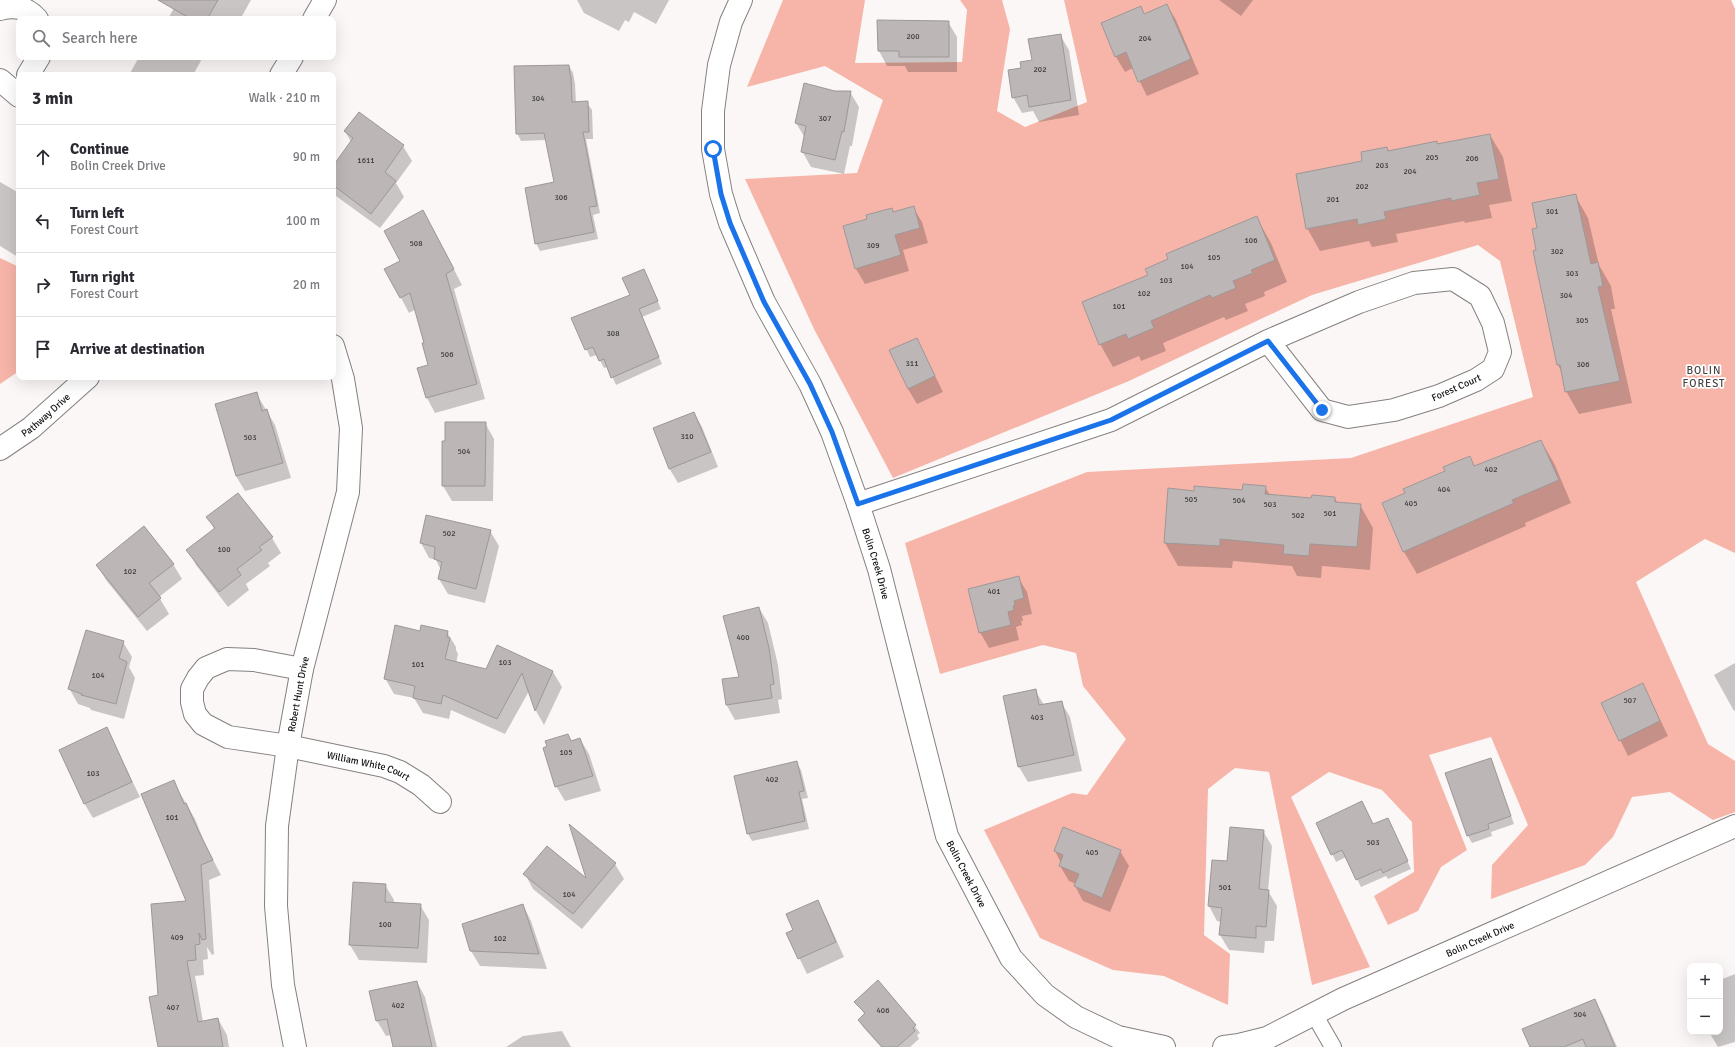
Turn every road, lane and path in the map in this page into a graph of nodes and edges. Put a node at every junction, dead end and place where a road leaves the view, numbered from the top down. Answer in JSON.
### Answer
{"nodes":[{"id":1,"x":325,"y":0,"type":"edge"},
{"id":2,"x":741,"y":0,"type":"edge"},
{"id":3,"x":0,"y":9,"type":"edge"},
{"id":4,"x":34,"y":16,"type":"edge"},
{"id":5,"x":316,"y":16,"type":"edge"},
{"id":6,"x":37,"y":60,"type":"edge"},
{"id":7,"x":290,"y":60,"type":"edge"},
{"id":8,"x":30,"y":72,"type":"edge"},
{"id":9,"x":283,"y":72,"type":"edge"},
{"id":10,"x":1268,"y":341,"type":"junction"},
{"id":11,"x":336,"y":356,"type":"edge"},
{"id":12,"x":85,"y":380,"type":"edge"},
{"id":13,"x":0,"y":449,"type":"edge"},
{"id":14,"x":858,"y":504,"type":"junction"},
{"id":15,"x":302,"y":669,"type":"junction"},
{"id":16,"x":288,"y":746,"type":"junction"},
{"id":17,"x":440,"y":802,"type":"dead end"},
{"id":18,"x":1735,"y":826,"type":"edge"},
{"id":19,"x":1314,"y":1014,"type":"junction"},
{"id":20,"x":295,"y":1047,"type":"edge"},
{"id":21,"x":1164,"y":1047,"type":"edge"},
{"id":22,"x":1224,"y":1047,"type":"edge"},
{"id":23,"x":1333,"y":1047,"type":"edge"}],
"edges":[{"from":1,"to":5,"type":"street"},
{"from":2,"to":14,"type":"street","name":"Bolin Creek Drive"},
{"from":3,"to":4,"type":"street"},
{"from":6,"to":8,"type":"street"},
{"from":7,"to":9,"type":"street"},
{"from":10,"to":10,"type":"street","name":"Forest Court"},
{"from":10,"to":14,"type":"street","name":"Forest Court"},
{"from":11,"to":15,"type":"street","name":"Robert Hunt Drive"},
{"from":12,"to":13,"type":"street","name":"Pathway Drive"},
{"from":14,"to":21,"type":"street","name":"Bolin Creek Drive"},
{"from":15,"to":16,"type":"street","name":"Robert Hunt Drive"},
{"from":15,"to":16,"type":"street","name":"William White Court"},
{"from":16,"to":17,"type":"street","name":"William White Court"},
{"from":16,"to":20,"type":"street","name":"Robert Hunt Drive"},
{"from":18,"to":19,"type":"street","name":"Bolin Creek Drive"},
{"from":19,"to":22,"type":"street","name":"Bolin Creek Drive"},
{"from":19,"to":23,"type":"lane"}]}
